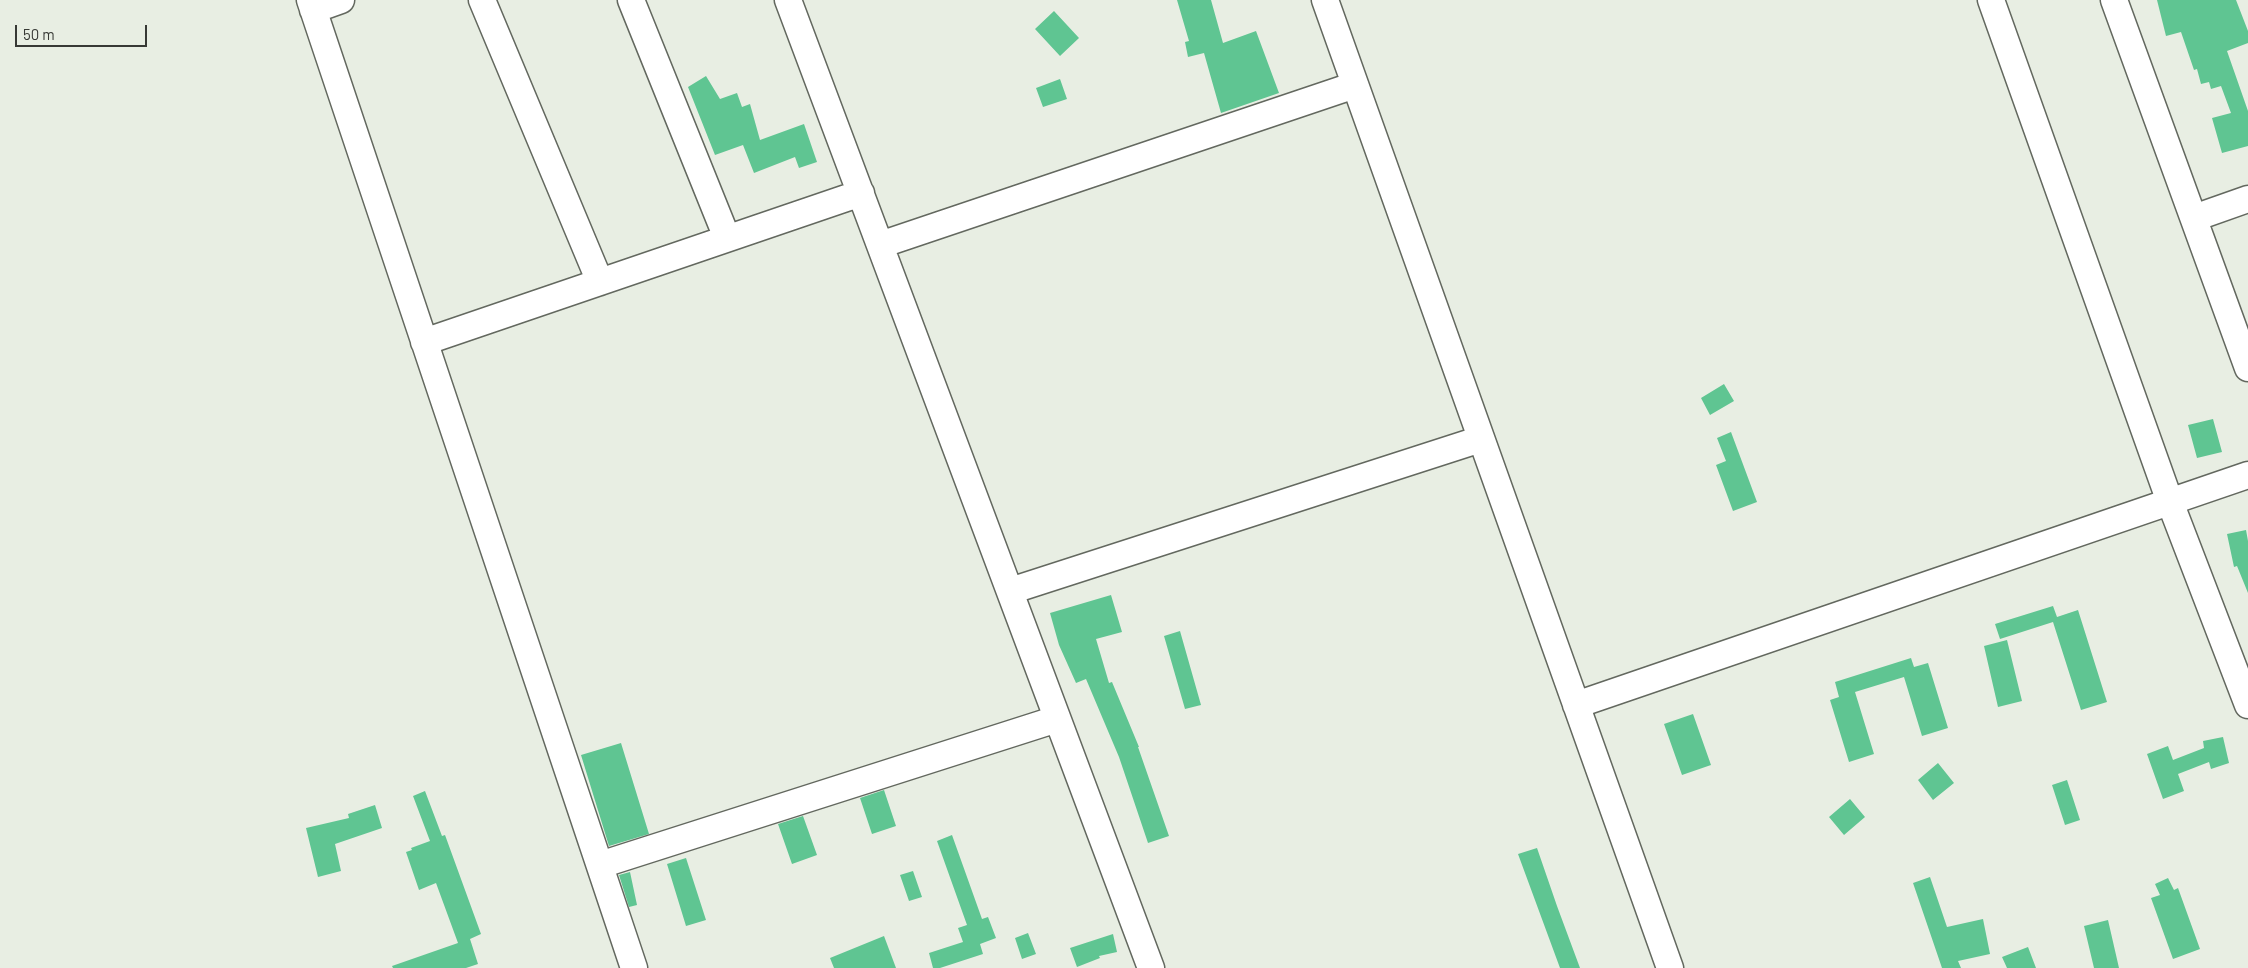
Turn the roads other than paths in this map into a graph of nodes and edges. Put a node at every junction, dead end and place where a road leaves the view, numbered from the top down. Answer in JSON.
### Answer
{"nodes":[{"id":1,"x":342,"y":0,"type":"edge"},
{"id":2,"x":482,"y":0,"type":"edge"},
{"id":3,"x":631,"y":0,"type":"edge"},
{"id":4,"x":788,"y":0,"type":"edge"},
{"id":5,"x":1325,"y":0,"type":"edge"},
{"id":6,"x":1991,"y":0,"type":"edge"},
{"id":7,"x":2114,"y":0,"type":"edge"},
{"id":8,"x":311,"y":5,"type":"edge"},
{"id":9,"x":1355,"y":85,"type":"junction"},
{"id":10,"x":861,"y":193,"type":"junction"},
{"id":11,"x":2248,"y":199,"type":"edge"},
{"id":12,"x":2194,"y":218,"type":"junction"},
{"id":13,"x":727,"y":238,"type":"junction"},
{"id":14,"x":880,"y":245,"type":"junction"},
{"id":15,"x":600,"y":282,"type":"junction"},
{"id":16,"x":424,"y":342,"type":"junction"},
{"id":17,"x":2248,"y":368,"type":"edge"},
{"id":18,"x":1482,"y":439,"type":"junction"},
{"id":19,"x":2248,"y":475,"type":"edge"},
{"id":20,"x":2170,"y":502,"type":"junction"},
{"id":21,"x":1010,"y":591,"type":"junction"},
{"id":22,"x":1576,"y":705,"type":"junction"},
{"id":23,"x":2248,"y":705,"type":"edge"},
{"id":24,"x":1057,"y":719,"type":"junction"},
{"id":25,"x":600,"y":865,"type":"junction"},
{"id":26,"x":634,"y":968,"type":"edge"},
{"id":27,"x":1151,"y":968,"type":"edge"},
{"id":28,"x":1670,"y":968,"type":"edge"}],
"edges":[{"from":1,"to":8,"type":"street"},
{"from":2,"to":15,"type":"street"},
{"from":3,"to":13,"type":"street"},
{"from":4,"to":10,"type":"street"},
{"from":5,"to":9,"type":"street"},
{"from":6,"to":20,"type":"street"},
{"from":7,"to":12,"type":"street"},
{"from":8,"to":16,"type":"street"},
{"from":9,"to":14,"type":"street"},
{"from":9,"to":18,"type":"street"},
{"from":10,"to":13,"type":"street"},
{"from":10,"to":14,"type":"street"},
{"from":11,"to":12,"type":"street"},
{"from":12,"to":17,"type":"street"},
{"from":13,"to":15,"type":"street"},
{"from":14,"to":21,"type":"street"},
{"from":15,"to":16,"type":"street"},
{"from":16,"to":25,"type":"street"},
{"from":18,"to":21,"type":"street"},
{"from":18,"to":22,"type":"street"},
{"from":19,"to":20,"type":"street"},
{"from":20,"to":22,"type":"street"},
{"from":20,"to":23,"type":"street"},
{"from":21,"to":24,"type":"street"},
{"from":22,"to":28,"type":"street"},
{"from":24,"to":25,"type":"street"},
{"from":24,"to":27,"type":"street"},
{"from":25,"to":26,"type":"street"}]}
